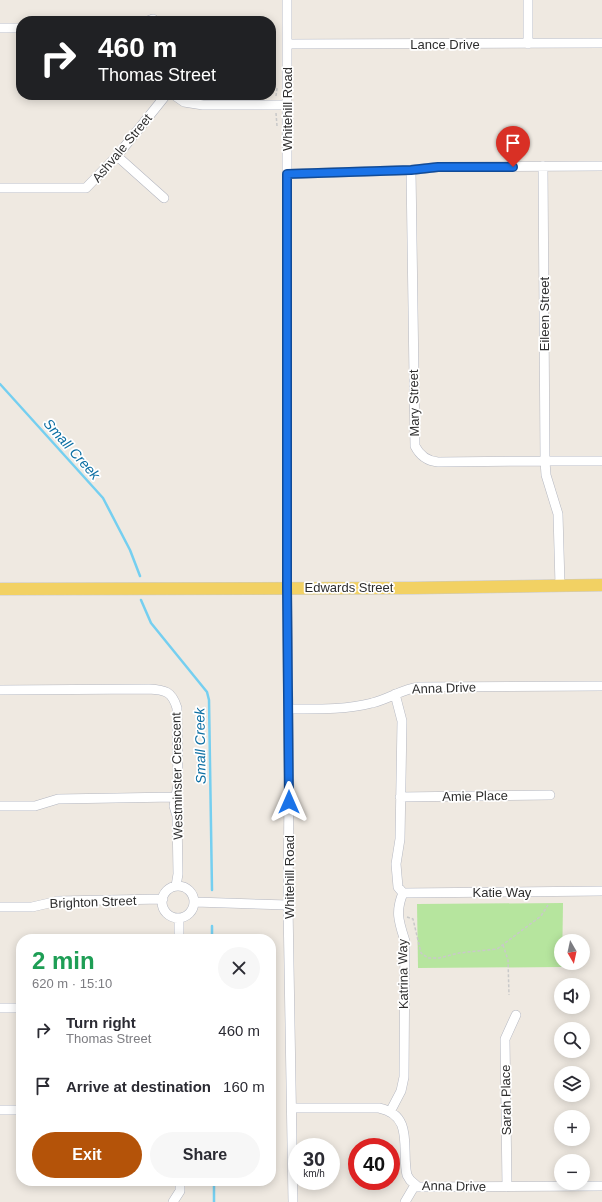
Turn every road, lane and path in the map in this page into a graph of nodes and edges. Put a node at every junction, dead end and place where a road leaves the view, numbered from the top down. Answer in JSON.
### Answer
{"nodes":[{"id":1,"x":287,"y":0,"type":"edge"},
{"id":2,"x":528,"y":0,"type":"edge"},
{"id":3,"x":0,"y":28,"type":"edge"},
{"id":4,"x":16,"y":28,"type":"edge"},
{"id":5,"x":602,"y":43,"type":"edge"},
{"id":6,"x":287,"y":44,"type":"junction"},
{"id":7,"x":528,"y":44,"type":"junction"},
{"id":8,"x":162,"y":100,"type":"edge"},
{"id":9,"x":181,"y":100,"type":"edge"},
{"id":10,"x":286,"y":105,"type":"junction"},
{"id":11,"x":117,"y":156,"type":"junction"},
{"id":12,"x":544,"y":166,"type":"junction"},
{"id":13,"x":602,"y":166,"type":"edge"},
{"id":14,"x":411,"y":170,"type":"junction"},
{"id":15,"x":287,"y":174,"type":"junction"},
{"id":16,"x":0,"y":188,"type":"edge"},
{"id":17,"x":164,"y":198,"type":"dead end"},
{"id":18,"x":545,"y":461,"type":"junction"},
{"id":19,"x":602,"y":461,"type":"edge"},
{"id":20,"x":560,"y":585,"type":"junction"},
{"id":21,"x":602,"y":585,"type":"edge"},
{"id":22,"x":287,"y":587,"type":"junction"},
{"id":23,"x":0,"y":589,"type":"edge"},
{"id":24,"x":602,"y":686,"type":"edge"},
{"id":25,"x":0,"y":690,"type":"edge"},
{"id":26,"x":394,"y":694,"type":"junction"},
{"id":27,"x":289,"y":710,"type":"junction"},
{"id":28,"x":550,"y":795,"type":"dead end"},
{"id":29,"x":175,"y":797,"type":"junction"},
{"id":30,"x":400,"y":797,"type":"junction"},
{"id":31,"x":0,"y":806,"type":"edge"},
{"id":32,"x":176,"y":886,"type":"junction"},
{"id":33,"x":602,"y":891,"type":"edge"},
{"id":34,"x":403,"y":893,"type":"junction"},
{"id":35,"x":163,"y":899,"type":"junction"},
{"id":36,"x":195,"y":902,"type":"junction"},
{"id":37,"x":288,"y":905,"type":"junction"},
{"id":38,"x":548,"y":905,"type":"dead end"},
{"id":39,"x":0,"y":907,"type":"edge"},
{"id":40,"x":399,"y":917,"type":"junction"},
{"id":41,"x":179,"y":918,"type":"junction"},
{"id":42,"x":179,"y":934,"type":"edge"},
{"id":43,"x":503,"y":945,"type":"junction"},
{"id":44,"x":510,"y":994,"type":"dead end"},
{"id":45,"x":0,"y":1008,"type":"edge"},
{"id":46,"x":16,"y":1008,"type":"edge"},
{"id":47,"x":516,"y":1015,"type":"dead end"},
{"id":48,"x":292,"y":1108,"type":"junction"},
{"id":49,"x":0,"y":1110,"type":"edge"},
{"id":50,"x":16,"y":1110,"type":"edge"},
{"id":51,"x":390,"y":1112,"type":"junction"},
{"id":52,"x":415,"y":1185,"type":"junction"},
{"id":53,"x":180,"y":1186,"type":"edge"},
{"id":54,"x":602,"y":1186,"type":"edge"},
{"id":55,"x":507,"y":1187,"type":"junction"},
{"id":56,"x":173,"y":1202,"type":"edge"},
{"id":57,"x":293,"y":1202,"type":"edge"},
{"id":58,"x":405,"y":1202,"type":"edge"}],
"edges":[{"from":1,"to":6,"type":"street","name":"Whitehill Road"},
{"from":2,"to":7,"type":"street"},
{"from":3,"to":4,"type":"street"},
{"from":5,"to":7,"type":"street","name":"Lance Drive"},
{"from":6,"to":7,"type":"street","name":"Lance Drive"},
{"from":6,"to":10,"type":"street","name":"Whitehill Road"},
{"from":8,"to":11,"type":"street","name":"Ashvale Street"},
{"from":9,"to":10,"type":"street"},
{"from":10,"to":15,"type":"street","name":"Whitehill Road"},
{"from":11,"to":16,"type":"street","name":"Ashvale Street"},
{"from":11,"to":17,"type":"street"},
{"from":12,"to":13,"type":"street"},
{"from":12,"to":14,"type":"street"},
{"from":12,"to":18,"type":"street","name":"Eileen Street"},
{"from":14,"to":15,"type":"street"},
{"from":14,"to":18,"type":"street","name":"Mary Street"},
{"from":15,"to":22,"type":"street","name":"Whitehill Road"},
{"from":18,"to":19,"type":"street","name":"Mary Street"},
{"from":18,"to":20,"type":"street"},
{"from":20,"to":21,"type":"main road","name":"Edwards Street"},
{"from":20,"to":22,"type":"main road","name":"Edwards Street"},
{"from":22,"to":23,"type":"main road","name":"Edwards Street"},
{"from":22,"to":27,"type":"street","name":"Whitehill Road"},
{"from":24,"to":26,"type":"street","name":"Anna Drive"},
{"from":25,"to":29,"type":"street","name":"Westminster Crescent"},
{"from":26,"to":27,"type":"street","name":"Anna Drive"},
{"from":26,"to":30,"type":"street"},
{"from":27,"to":37,"type":"street","name":"Whitehill Road"},
{"from":28,"to":30,"type":"street","name":"Amie Place"},
{"from":29,"to":31,"type":"street"},
{"from":29,"to":32,"type":"street","name":"Westminster Crescent"},
{"from":30,"to":34,"type":"street"},
{"from":32,"to":35,"type":"street"},
{"from":32,"to":36,"type":"street"},
{"from":33,"to":34,"type":"street","name":"Katie Way"},
{"from":34,"to":40,"type":"street","name":"Katrina Way"},
{"from":35,"to":39,"type":"street","name":"Brighton Street"},
{"from":35,"to":41,"type":"street"},
{"from":36,"to":37,"type":"street"},
{"from":36,"to":41,"type":"street"},
{"from":37,"to":48,"type":"street","name":"Whitehill Road"},
{"from":38,"to":43,"type":"path"},
{"from":40,"to":43,"type":"path"},
{"from":40,"to":51,"type":"street","name":"Katrina Way"},
{"from":41,"to":42,"type":"street"},
{"from":43,"to":44,"type":"path"},
{"from":45,"to":46,"type":"street"},
{"from":47,"to":55,"type":"street","name":"Sarah Place"},
{"from":48,"to":51,"type":"street"},
{"from":48,"to":57,"type":"street","name":"Whitehill Road"},
{"from":49,"to":50,"type":"street"},
{"from":51,"to":52,"type":"street","name":"Anna Drive"},
{"from":52,"to":55,"type":"street","name":"Anna Drive"},
{"from":52,"to":58,"type":"street"},
{"from":53,"to":56,"type":"street"},
{"from":54,"to":55,"type":"street","name":"Anna Drive"}]}
